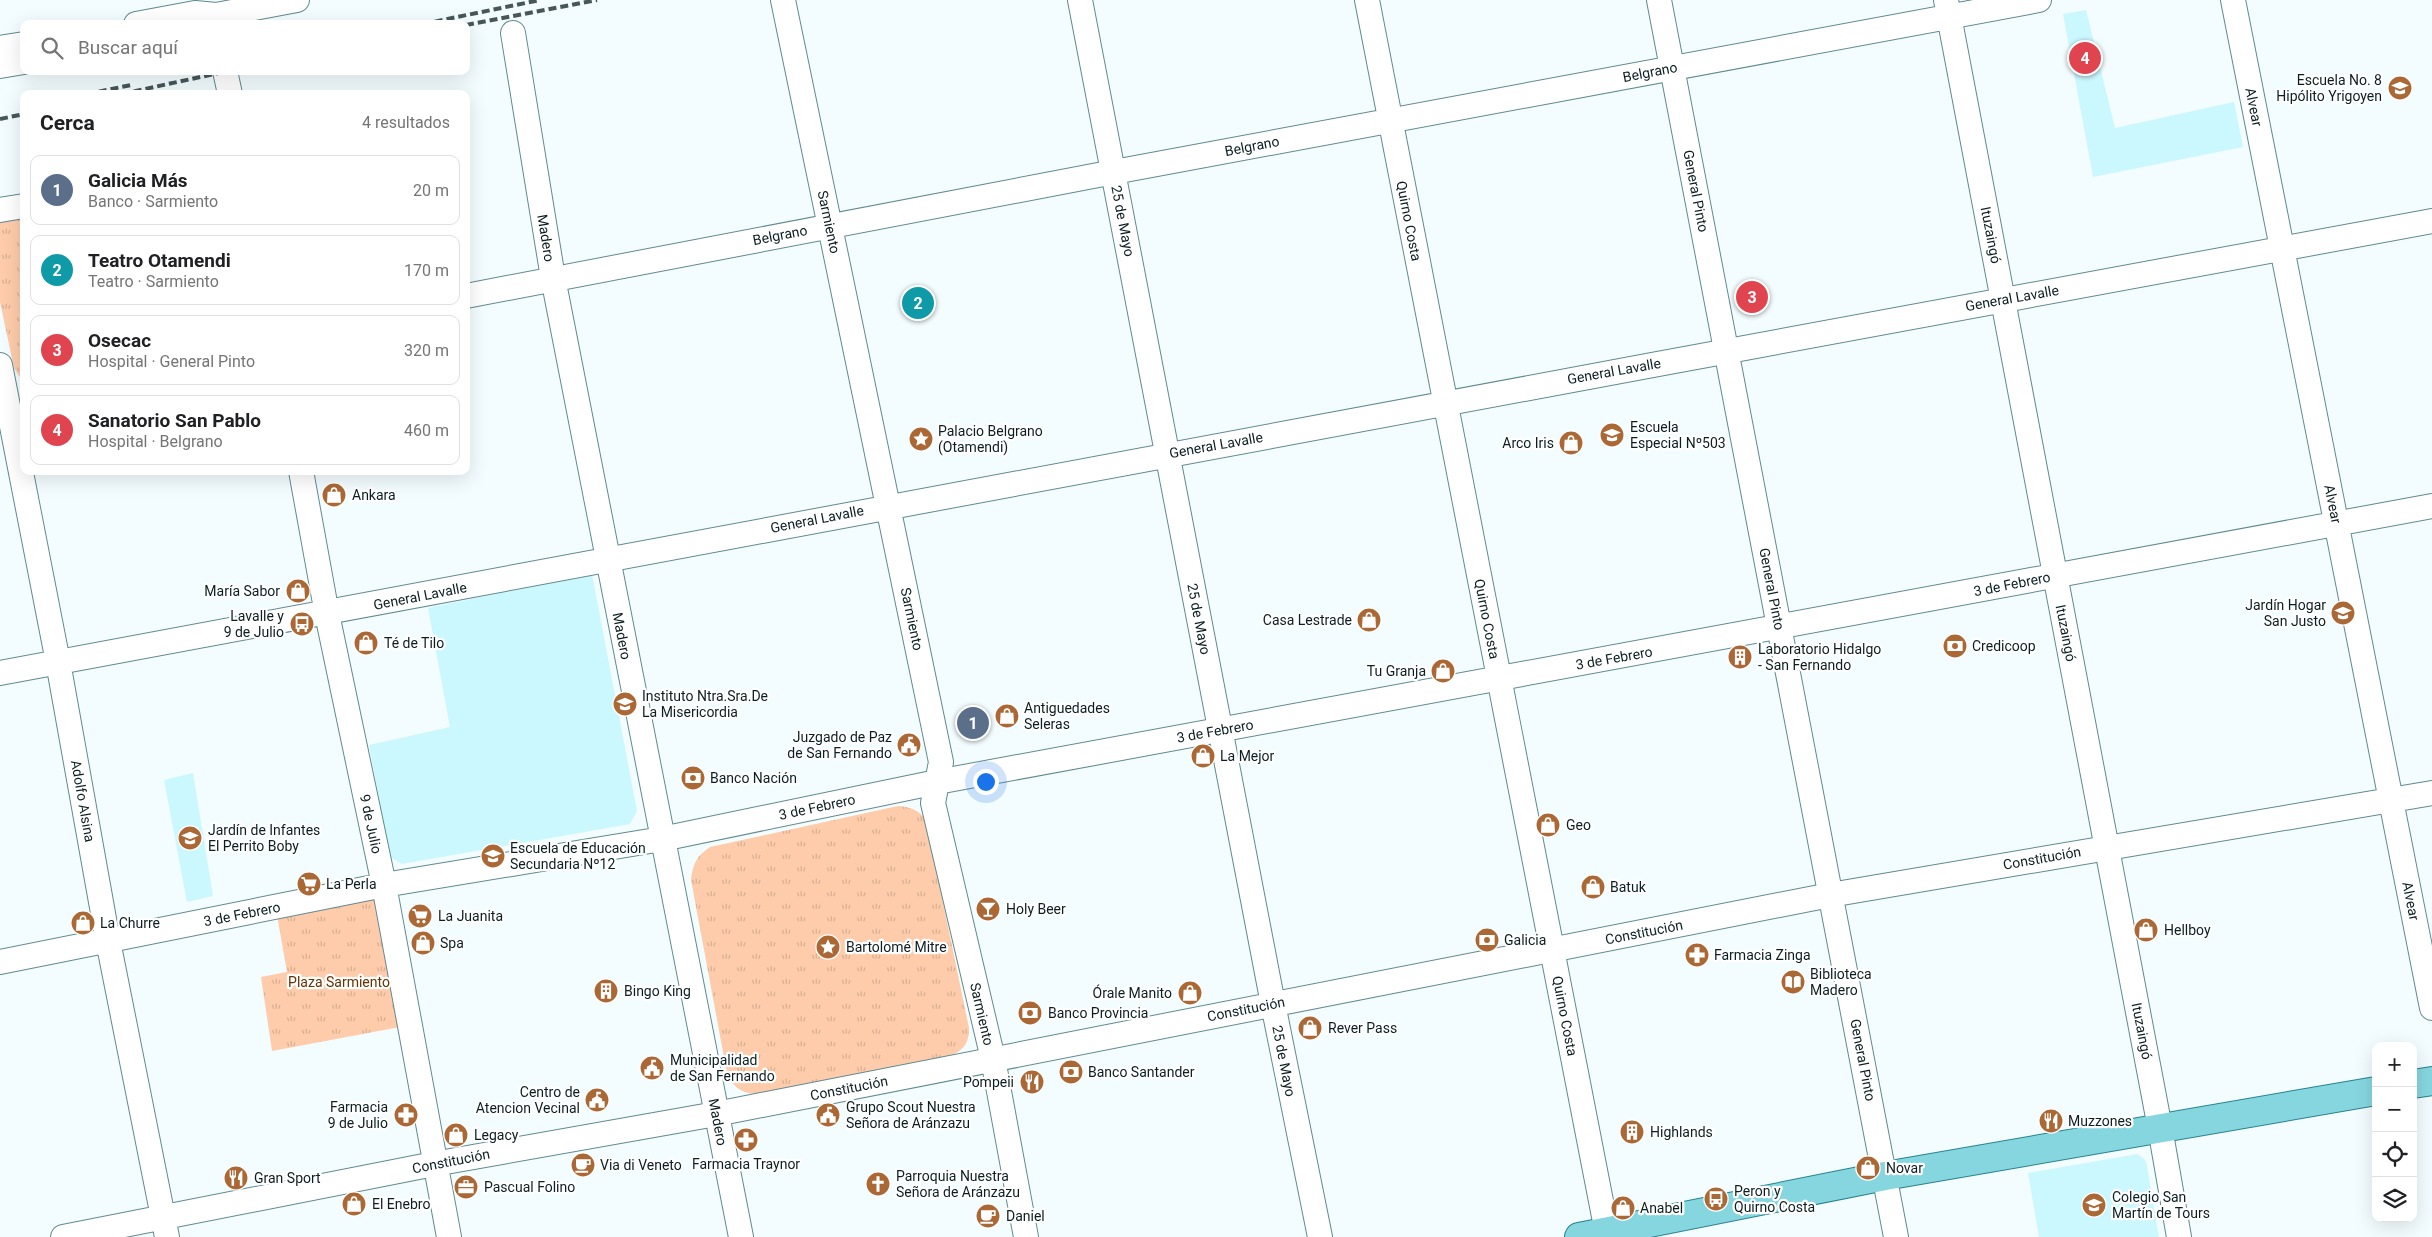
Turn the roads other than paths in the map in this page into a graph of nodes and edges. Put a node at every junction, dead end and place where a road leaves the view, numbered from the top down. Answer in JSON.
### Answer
{"nodes":[{"id":1,"x":297,"y":0,"type":"edge"},
{"id":2,"x":783,"y":0,"type":"edge"},
{"id":3,"x":1080,"y":0,"type":"edge"},
{"id":4,"x":1366,"y":0,"type":"edge"},
{"id":5,"x":1660,"y":0,"type":"edge"},
{"id":6,"x":2038,"y":0,"type":"edge"},
{"id":7,"x":2232,"y":0,"type":"edge"},
{"id":8,"x":1948,"y":8,"type":"edge"},
{"id":9,"x":213,"y":16,"type":"edge"},
{"id":10,"x":157,"y":20,"type":"edge"},
{"id":11,"x":513,"y":33,"type":"dead end"},
{"id":12,"x":20,"y":45,"type":"edge"},
{"id":13,"x":0,"y":48,"type":"edge"},
{"id":14,"x":20,"y":63,"type":"edge"},
{"id":15,"x":0,"y":66,"type":"edge"},
{"id":16,"x":1672,"y":68,"type":"junction"},
{"id":17,"x":226,"y":75,"type":"edge"},
{"id":18,"x":229,"y":90,"type":"edge"},
{"id":19,"x":1390,"y":121,"type":"junction"},
{"id":20,"x":1114,"y":172,"type":"junction"},
{"id":21,"x":20,"y":207,"type":"edge"},
{"id":22,"x":0,"y":210,"type":"edge"},
{"id":23,"x":2432,"y":222,"type":"edge"},
{"id":24,"x":830,"y":226,"type":"junction"},
{"id":25,"x":2282,"y":249,"type":"junction"},
{"id":26,"x":553,"y":278,"type":"junction"},
{"id":27,"x":470,"y":295,"type":"edge"},
{"id":28,"x":2003,"y":300,"type":"junction"},
{"id":29,"x":1726,"y":351,"type":"junction"},
{"id":30,"x":7,"y":380,"type":"edge"},
{"id":31,"x":1445,"y":402,"type":"junction"},
{"id":32,"x":20,"y":452,"type":"edge"},
{"id":33,"x":1168,"y":454,"type":"junction"},
{"id":34,"x":24,"y":475,"type":"edge"},
{"id":35,"x":302,"y":475,"type":"edge"},
{"id":36,"x":888,"y":506,"type":"junction"},
{"id":37,"x":2432,"y":506,"type":"edge"},
{"id":38,"x":2337,"y":524,"type":"junction"},
{"id":39,"x":607,"y":559,"type":"junction"},
{"id":40,"x":2055,"y":576,"type":"junction"},
{"id":41,"x":327,"y":614,"type":"junction"},
{"id":42,"x":1779,"y":627,"type":"junction"},
{"id":43,"x":58,"y":662,"type":"junction"},
{"id":44,"x":0,"y":673,"type":"edge"},
{"id":45,"x":1499,"y":679,"type":"junction"},
{"id":46,"x":1220,"y":730,"type":"junction"},
{"id":47,"x":937,"y":782,"type":"junction"},
{"id":48,"x":2432,"y":793,"type":"edge"},
{"id":49,"x":2392,"y":800,"type":"junction"},
{"id":50,"x":662,"y":839,"type":"junction"},
{"id":51,"x":2106,"y":847,"type":"junction"},
{"id":52,"x":384,"y":885,"type":"junction"},
{"id":53,"x":1830,"y":895,"type":"junction"},
{"id":54,"x":108,"y":941,"type":"junction"},
{"id":55,"x":1552,"y":950,"type":"junction"},
{"id":56,"x":0,"y":962,"type":"edge"},
{"id":57,"x":1273,"y":1004,"type":"junction"},
{"id":58,"x":2432,"y":1008,"type":"edge"},
{"id":59,"x":992,"y":1059,"type":"junction"},
{"id":60,"x":2432,"y":1081,"type":"edge"},
{"id":61,"x":2417,"y":1083,"type":"edge"},
{"id":62,"x":2372,"y":1092,"type":"edge"},
{"id":63,"x":716,"y":1114,"type":"junction"},
{"id":64,"x":2160,"y":1128,"type":"junction"},
{"id":65,"x":434,"y":1164,"type":"junction"},
{"id":66,"x":1885,"y":1176,"type":"junction"},
{"id":67,"x":165,"y":1228,"type":"edge"},
{"id":68,"x":1607,"y":1234,"type":"edge"},
{"id":69,"x":63,"y":1237,"type":"edge"},
{"id":70,"x":449,"y":1237,"type":"edge"},
{"id":71,"x":741,"y":1237,"type":"edge"},
{"id":72,"x":1026,"y":1237,"type":"edge"},
{"id":73,"x":1320,"y":1237,"type":"edge"},
{"id":74,"x":1579,"y":1237,"type":"edge"},
{"id":75,"x":1896,"y":1237,"type":"edge"},
{"id":76,"x":2179,"y":1237,"type":"edge"}],
"edges":[{"from":1,"to":9,"type":"street"},
{"from":2,"to":24,"type":"street","name":"Sarmiento"},
{"from":3,"to":20,"type":"street","name":"25 de Mayo"},
{"from":4,"to":19,"type":"street","name":"Quirno Costa"},
{"from":5,"to":16,"type":"street","name":"General Pinto"},
{"from":6,"to":8,"type":"street","name":"Belgrano"},
{"from":7,"to":25,"type":"street","name":"Alvear"},
{"from":8,"to":16,"type":"street","name":"Belgrano"},
{"from":8,"to":28,"type":"street","name":"Ituzaingó"},
{"from":9,"to":10,"type":"street"},
{"from":11,"to":26,"type":"street","name":"Madero"},
{"from":12,"to":13,"type":"street"},
{"from":14,"to":15,"type":"street"},
{"from":16,"to":19,"type":"street","name":"Belgrano"},
{"from":16,"to":29,"type":"street","name":"General Pinto"},
{"from":17,"to":18,"type":"street"},
{"from":19,"to":20,"type":"street","name":"Belgrano"},
{"from":19,"to":31,"type":"street","name":"Quirno Costa"},
{"from":20,"to":24,"type":"street","name":"Belgrano"},
{"from":20,"to":33,"type":"street","name":"25 de Mayo"},
{"from":21,"to":22,"type":"street"},
{"from":23,"to":25,"type":"street","name":"General Lavalle"},
{"from":24,"to":26,"type":"street","name":"Belgrano"},
{"from":24,"to":36,"type":"street","name":"Sarmiento"},
{"from":25,"to":28,"type":"street","name":"General Lavalle"},
{"from":25,"to":38,"type":"street","name":"Alvear"},
{"from":26,"to":27,"type":"street","name":"Belgrano"},
{"from":26,"to":39,"type":"street","name":"Madero"},
{"from":28,"to":29,"type":"street","name":"General Lavalle"},
{"from":28,"to":40,"type":"street","name":"Ituzaingó"},
{"from":29,"to":31,"type":"street","name":"General Lavalle"},
{"from":29,"to":42,"type":"street","name":"General Pinto"},
{"from":30,"to":32,"type":"street","name":"Adolfo Alsina"},
{"from":31,"to":33,"type":"street","name":"General Lavalle"},
{"from":31,"to":45,"type":"street","name":"Quirno Costa"},
{"from":33,"to":36,"type":"street","name":"General Lavalle"},
{"from":33,"to":46,"type":"street","name":"25 de Mayo"},
{"from":34,"to":43,"type":"street","name":"Adolfo Alsina"},
{"from":35,"to":41,"type":"street","name":"9 de Julio"},
{"from":36,"to":39,"type":"street","name":"General Lavalle"},
{"from":36,"to":47,"type":"street","name":"Sarmiento"},
{"from":37,"to":38,"type":"street","name":"3 de Febrero"},
{"from":38,"to":40,"type":"street","name":"3 de Febrero"},
{"from":38,"to":49,"type":"street","name":"Alvear"},
{"from":39,"to":41,"type":"street","name":"General Lavalle"},
{"from":39,"to":50,"type":"street","name":"Madero"},
{"from":40,"to":42,"type":"street","name":"3 de Febrero"},
{"from":40,"to":51,"type":"street","name":"Ituzaingó"},
{"from":41,"to":43,"type":"street","name":"General Lavalle"},
{"from":41,"to":52,"type":"street","name":"9 de Julio"},
{"from":42,"to":45,"type":"street","name":"3 de Febrero"},
{"from":42,"to":53,"type":"street","name":"General Pinto"},
{"from":43,"to":44,"type":"street","name":"General Lavalle"},
{"from":43,"to":54,"type":"street","name":"Adolfo Alsina"},
{"from":45,"to":46,"type":"street","name":"3 de Febrero"},
{"from":45,"to":55,"type":"street","name":"Quirno Costa"},
{"from":46,"to":47,"type":"street","name":"3 de Febrero"},
{"from":46,"to":57,"type":"street","name":"25 de Mayo"},
{"from":47,"to":50,"type":"street","name":"3 de Febrero"},
{"from":47,"to":59,"type":"street","name":"Sarmiento"},
{"from":48,"to":49,"type":"street","name":"Constitución"},
{"from":49,"to":51,"type":"street","name":"Constitución"},
{"from":49,"to":58,"type":"street","name":"Alvear"},
{"from":50,"to":52,"type":"street","name":"3 de Febrero"},
{"from":50,"to":63,"type":"street","name":"Madero"},
{"from":51,"to":53,"type":"street","name":"Constitución"},
{"from":51,"to":64,"type":"street","name":"Ituzaingó"},
{"from":52,"to":54,"type":"street","name":"3 de Febrero"},
{"from":52,"to":65,"type":"street","name":"9 de Julio"},
{"from":53,"to":55,"type":"street","name":"Constitución"},
{"from":53,"to":66,"type":"street","name":"General Pinto"},
{"from":54,"to":56,"type":"street","name":"3 de Febrero"},
{"from":54,"to":67,"type":"street","name":"Adolfo Alsina"},
{"from":55,"to":57,"type":"street","name":"Constitución"},
{"from":55,"to":68,"type":"street","name":"Quirno Costa"},
{"from":57,"to":59,"type":"street","name":"Constitución"},
{"from":57,"to":73,"type":"street","name":"25 de Mayo"},
{"from":59,"to":63,"type":"street","name":"Constitución"},
{"from":59,"to":72,"type":"street","name":"Sarmiento"},
{"from":60,"to":61,"type":"main road"},
{"from":62,"to":64,"type":"main road"},
{"from":63,"to":65,"type":"street","name":"Constitución"},
{"from":63,"to":71,"type":"street","name":"Madero"},
{"from":64,"to":66,"type":"main road"},
{"from":64,"to":76,"type":"street","name":"Ituzaingó"},
{"from":65,"to":67,"type":"street","name":"Constitución"},
{"from":65,"to":70,"type":"street","name":"9 de Julio"},
{"from":66,"to":68,"type":"main road"},
{"from":66,"to":75,"type":"street","name":"General Pinto"},
{"from":67,"to":69,"type":"street","name":"Constitución"},
{"from":68,"to":74,"type":"main road"}]}
